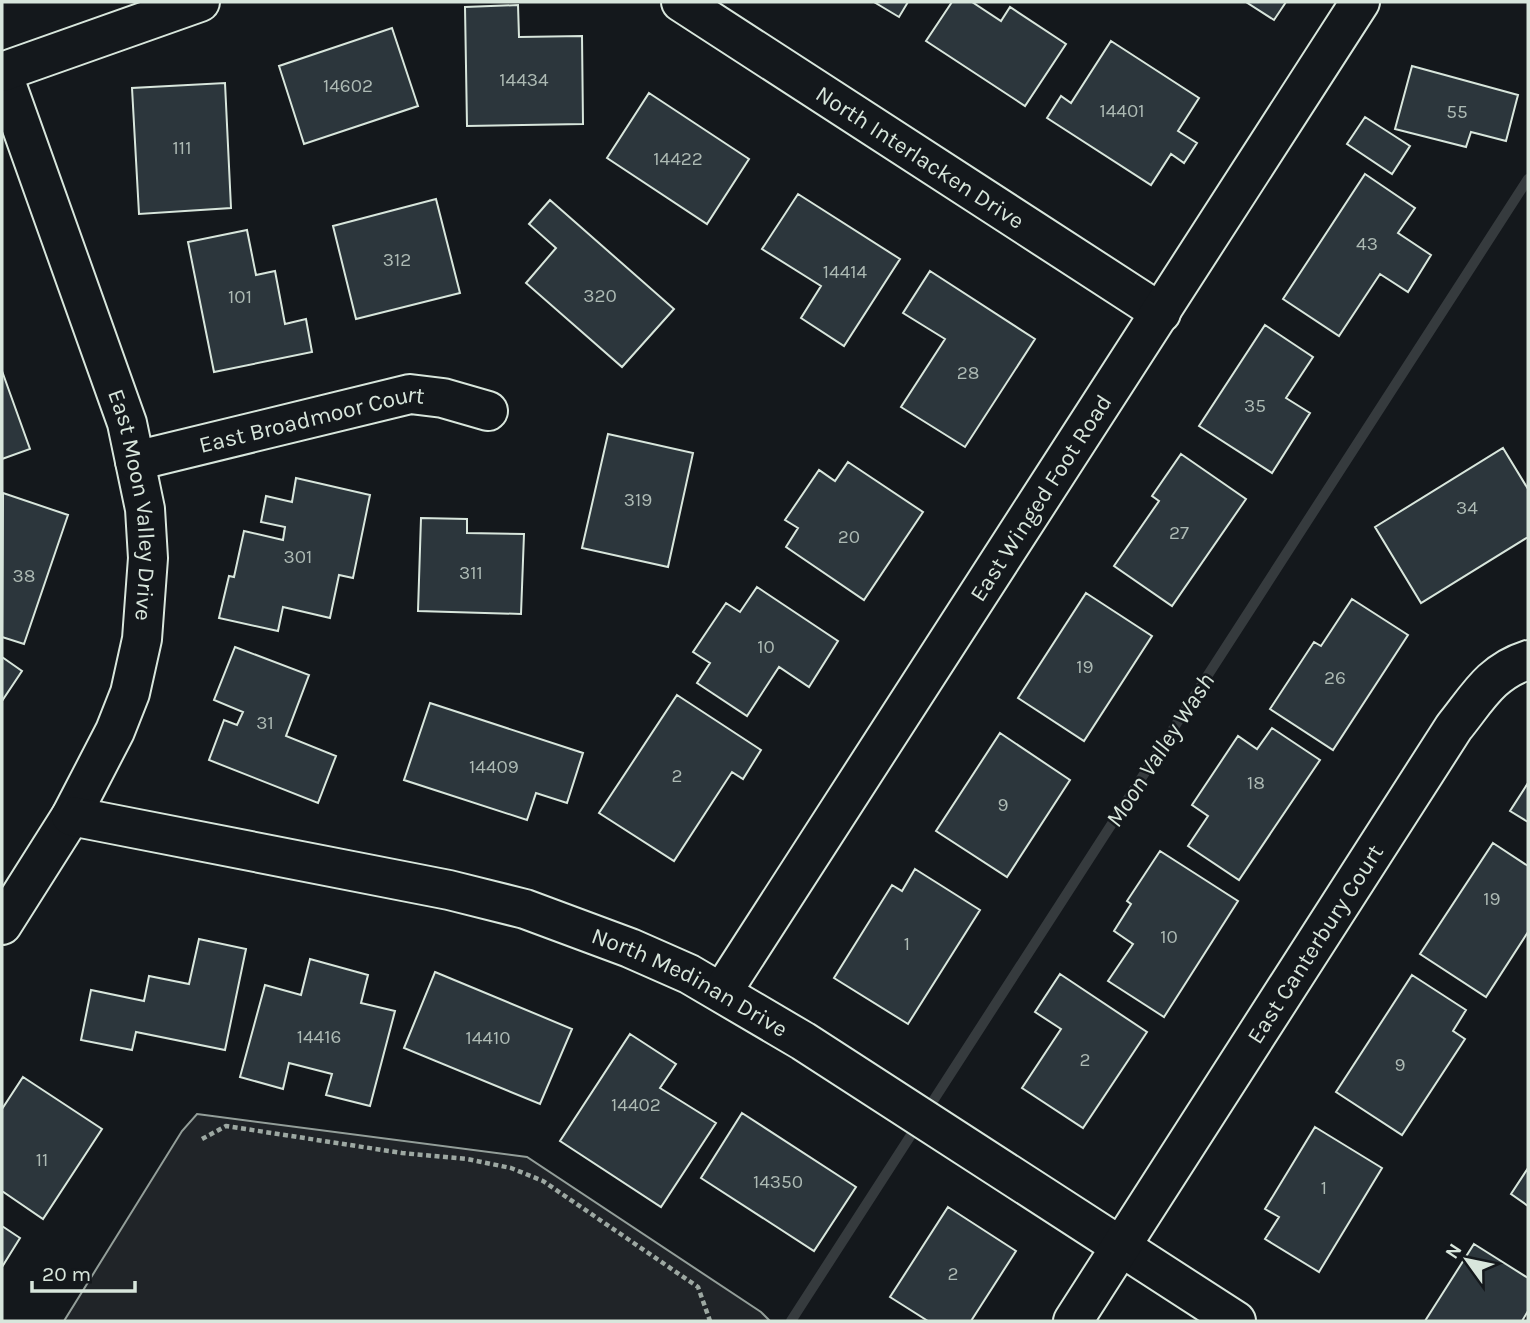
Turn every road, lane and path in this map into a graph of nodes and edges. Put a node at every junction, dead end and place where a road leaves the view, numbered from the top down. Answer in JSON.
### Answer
{"nodes":[{"id":1,"x":200,"y":2,"type":"edge"},
{"id":2,"x":681,"y":2,"type":"edge"},
{"id":3,"x":1360,"y":2,"type":"edge"},
{"id":4,"x":2,"y":72,"type":"edge"},
{"id":5,"x":1161,"y":313,"type":"junction"},
{"id":6,"x":488,"y":411,"type":"dead end"},
{"id":7,"x":135,"y":461,"type":"junction"},
{"id":8,"x":1528,"y":660,"type":"edge"},
{"id":9,"x":71,"y":816,"type":"junction"},
{"id":10,"x":2,"y":925,"type":"edge"},
{"id":11,"x":722,"y":992,"type":"junction"},
{"id":12,"x":202,"y":1139,"type":"dead end"},
{"id":13,"x":1120,"y":1248,"type":"junction"},
{"id":14,"x":710,"y":1321,"type":"edge"},
{"id":15,"x":1073,"y":1321,"type":"edge"},
{"id":16,"x":1236,"y":1321,"type":"edge"}],
"edges":[{"from":1,"to":4,"type":"street"},
{"from":2,"to":5,"type":"street","name":"North Interlacken Drive"},
{"from":3,"to":5,"type":"street","name":"East Winged Foot Road"},
{"from":4,"to":7,"type":"street","name":"East Moon Valley Drive"},
{"from":5,"to":11,"type":"street","name":"East Winged Foot Road"},
{"from":6,"to":7,"type":"street","name":"East Broadmoor Court"},
{"from":7,"to":9,"type":"street","name":"East Moon Valley Drive"},
{"from":8,"to":13,"type":"street","name":"East Canterbury Court"},
{"from":9,"to":10,"type":"street","name":"East Moon Valley Drive"},
{"from":9,"to":11,"type":"street","name":"North Medinan Drive"},
{"from":11,"to":13,"type":"street","name":"North Medinan Drive"},
{"from":12,"to":14,"type":"path"},
{"from":13,"to":15,"type":"street","name":"East Canterbury Court"},
{"from":13,"to":16,"type":"street","name":"North Medinan Drive"}]}
